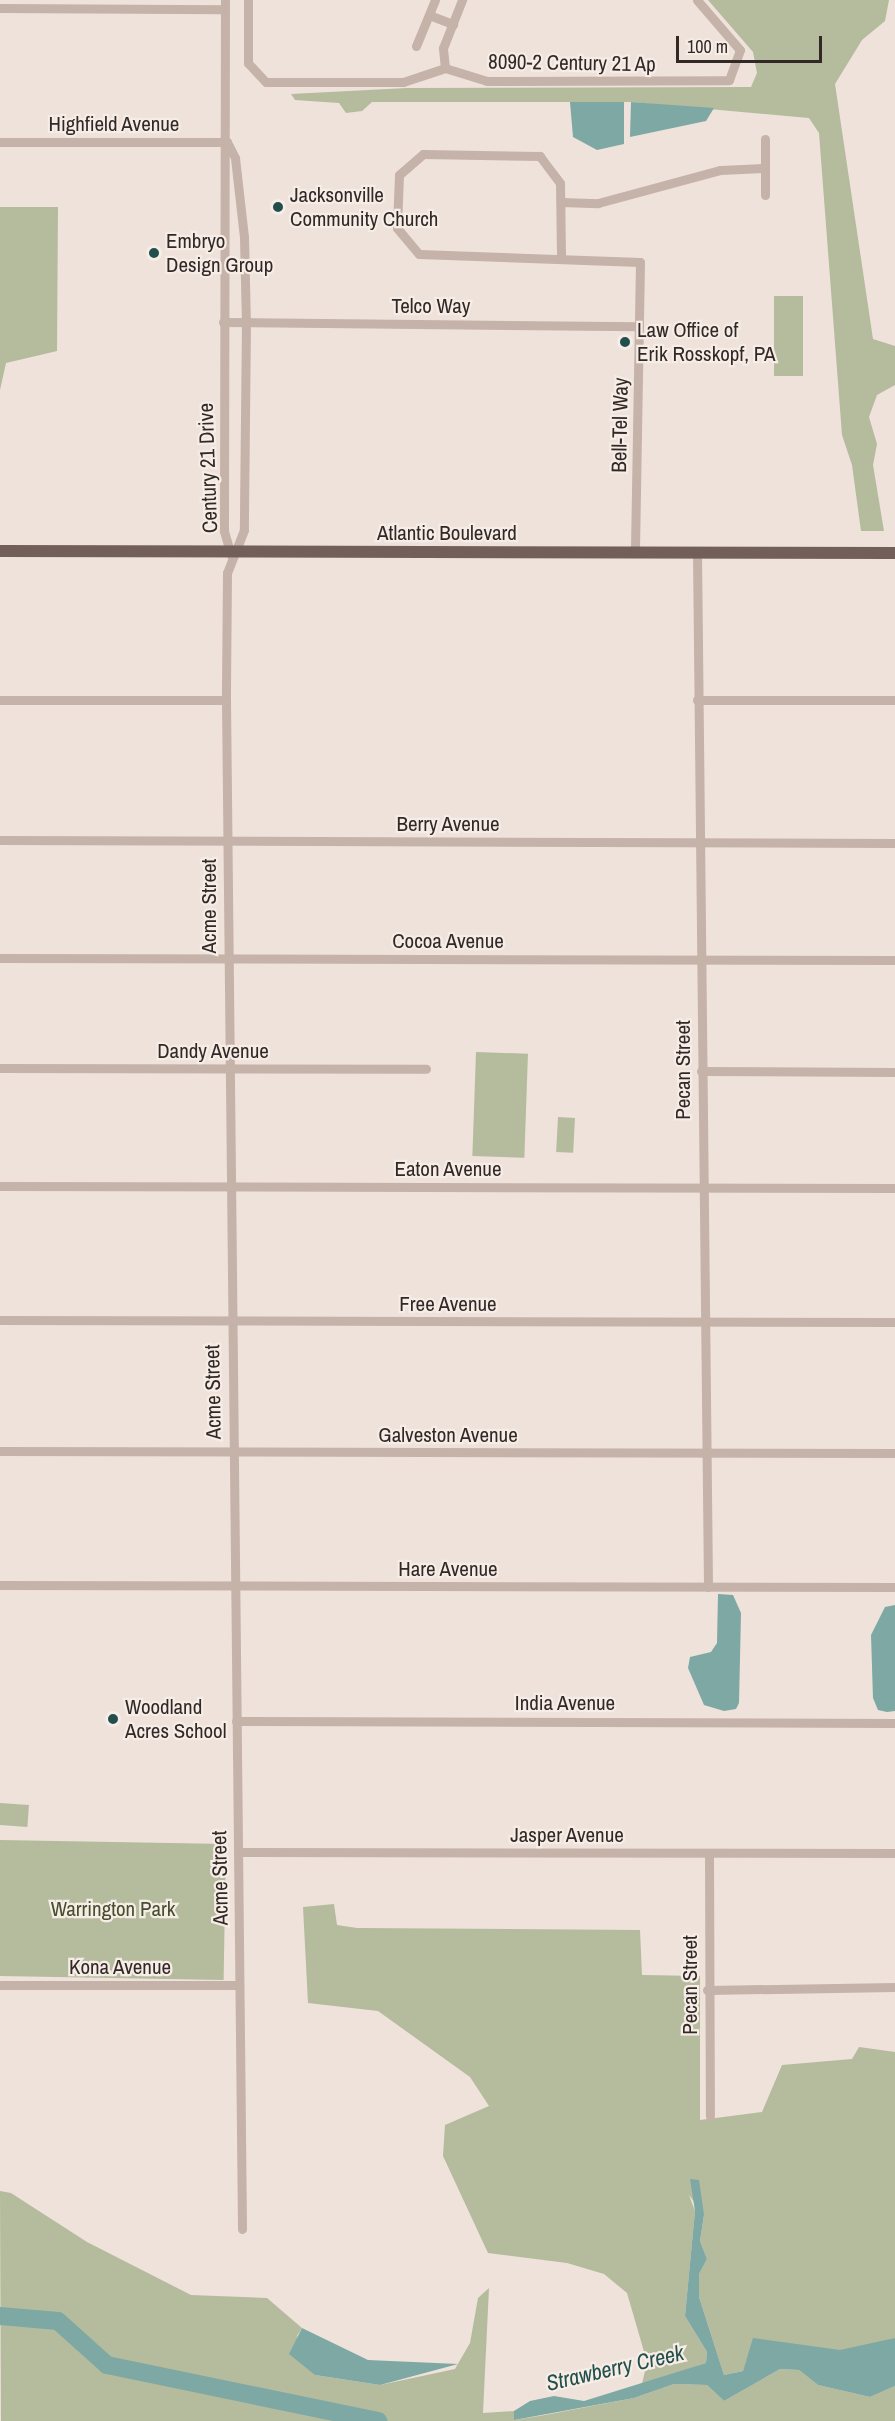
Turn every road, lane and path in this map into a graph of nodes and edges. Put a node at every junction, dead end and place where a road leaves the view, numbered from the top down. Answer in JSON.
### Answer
{"nodes":[{"id":1,"x":248,"y":0,"type":"edge"},
{"id":2,"x":435,"y":0,"type":"edge"},
{"id":3,"x":462,"y":0,"type":"edge"},
{"id":4,"x":698,"y":0,"type":"edge"},
{"id":5,"x":225,"y":5,"type":"edge"},
{"id":6,"x":0,"y":8,"type":"edge"},
{"id":7,"x":429,"y":15,"type":"junction"},
{"id":8,"x":453,"y":24,"type":"junction"},
{"id":9,"x":416,"y":46,"type":"dead end"},
{"id":10,"x":445,"y":68,"type":"junction"},
{"id":11,"x":765,"y":139,"type":"dead end"},
{"id":12,"x":0,"y":142,"type":"edge"},
{"id":13,"x":227,"y":142,"type":"junction"},
{"id":14,"x":765,"y":168,"type":"junction"},
{"id":15,"x":765,"y":195,"type":"dead end"},
{"id":16,"x":561,"y":202,"type":"junction"},
{"id":17,"x":561,"y":255,"type":"junction"},
{"id":18,"x":223,"y":322,"type":"junction"},
{"id":19,"x":246,"y":323,"type":"junction"},
{"id":20,"x":639,"y":326,"type":"junction"},
{"id":21,"x":0,"y":551,"type":"edge"},
{"id":22,"x":635,"y":552,"type":"junction"},
{"id":23,"x":697,"y":552,"type":"junction"},
{"id":24,"x":895,"y":553,"type":"edge"},
{"id":25,"x":231,"y":555,"type":"junction"},
{"id":26,"x":0,"y":700,"type":"edge"},
{"id":27,"x":226,"y":700,"type":"junction"},
{"id":28,"x":697,"y":700,"type":"junction"},
{"id":29,"x":895,"y":700,"type":"edge"},
{"id":30,"x":0,"y":840,"type":"edge"},
{"id":31,"x":227,"y":841,"type":"junction"},
{"id":32,"x":699,"y":842,"type":"junction"},
{"id":33,"x":895,"y":843,"type":"edge"},
{"id":34,"x":0,"y":958,"type":"edge"},
{"id":35,"x":227,"y":958,"type":"junction"},
{"id":36,"x":700,"y":959,"type":"junction"},
{"id":37,"x":895,"y":960,"type":"edge"},
{"id":38,"x":0,"y":1068,"type":"edge"},
{"id":39,"x":228,"y":1069,"type":"junction"},
{"id":40,"x":426,"y":1069,"type":"dead end"},
{"id":41,"x":700,"y":1071,"type":"junction"},
{"id":42,"x":895,"y":1072,"type":"edge"},
{"id":43,"x":0,"y":1186,"type":"edge"},
{"id":44,"x":229,"y":1187,"type":"junction"},
{"id":45,"x":702,"y":1188,"type":"junction"},
{"id":46,"x":895,"y":1188,"type":"edge"},
{"id":47,"x":0,"y":1320,"type":"edge"},
{"id":48,"x":230,"y":1321,"type":"junction"},
{"id":49,"x":704,"y":1322,"type":"junction"},
{"id":50,"x":895,"y":1322,"type":"edge"},
{"id":51,"x":0,"y":1451,"type":"edge"},
{"id":52,"x":231,"y":1452,"type":"junction"},
{"id":53,"x":703,"y":1454,"type":"junction"},
{"id":54,"x":895,"y":1454,"type":"edge"},
{"id":55,"x":0,"y":1585,"type":"edge"},
{"id":56,"x":235,"y":1586,"type":"junction"},
{"id":57,"x":708,"y":1587,"type":"junction"},
{"id":58,"x":895,"y":1587,"type":"edge"},
{"id":59,"x":236,"y":1721,"type":"junction"},
{"id":60,"x":895,"y":1723,"type":"edge"},
{"id":61,"x":238,"y":1852,"type":"junction"},
{"id":62,"x":709,"y":1853,"type":"junction"},
{"id":63,"x":895,"y":1853,"type":"edge"},
{"id":64,"x":239,"y":1985,"type":"junction"},
{"id":65,"x":0,"y":1986,"type":"edge"},
{"id":66,"x":895,"y":1988,"type":"edge"},
{"id":67,"x":707,"y":1990,"type":"junction"},
{"id":68,"x":710,"y":2116,"type":"dead end"},
{"id":69,"x":242,"y":2229,"type":"dead end"}],
"edges":[{"from":1,"to":10,"type":"street"},
{"from":2,"to":7,"type":"street"},
{"from":3,"to":8,"type":"street"},
{"from":4,"to":10,"type":"street","name":"8090-2 Century 21 Ap"},
{"from":5,"to":6,"type":"street"},
{"from":5,"to":13,"type":"street","name":"Century 21 Drive"},
{"from":7,"to":8,"type":"street"},
{"from":7,"to":9,"type":"street"},
{"from":8,"to":10,"type":"street"},
{"from":11,"to":14,"type":"street"},
{"from":12,"to":13,"type":"street","name":"Highfield Avenue"},
{"from":13,"to":18,"type":"street","name":"Century 21 Drive"},
{"from":13,"to":19,"type":"street","name":"Century 21 Drive"},
{"from":14,"to":15,"type":"street"},
{"from":14,"to":16,"type":"street"},
{"from":16,"to":17,"type":"street"},
{"from":16,"to":17,"type":"street"},
{"from":17,"to":20,"type":"street","name":"Bell-Tel Way"},
{"from":18,"to":19,"type":"street","name":"Telco Way"},
{"from":18,"to":25,"type":"street","name":"Century 21 Drive"},
{"from":19,"to":20,"type":"street","name":"Telco Way"},
{"from":19,"to":25,"type":"street","name":"Century 21 Drive"},
{"from":20,"to":22,"type":"street","name":"Bell-Tel Way"},
{"from":21,"to":25,"type":"main road","name":"Atlantic Boulevard"},
{"from":22,"to":23,"type":"main road","name":"Atlantic Boulevard"},
{"from":22,"to":25,"type":"main road","name":"Atlantic Boulevard"},
{"from":23,"to":24,"type":"main road","name":"Atlantic Boulevard"},
{"from":23,"to":28,"type":"street","name":"Pecan Street"},
{"from":25,"to":27,"type":"street","name":"Acme Street"},
{"from":26,"to":27,"type":"street"},
{"from":27,"to":31,"type":"street","name":"Acme Street"},
{"from":28,"to":29,"type":"street"},
{"from":28,"to":32,"type":"street","name":"Pecan Street"},
{"from":30,"to":31,"type":"street","name":"Berry Avenue"},
{"from":31,"to":32,"type":"street","name":"Berry Avenue"},
{"from":31,"to":35,"type":"street","name":"Acme Street"},
{"from":32,"to":33,"type":"street","name":"Berry Avenue"},
{"from":32,"to":36,"type":"street","name":"Pecan Street"},
{"from":34,"to":35,"type":"street","name":"Cocoa Avenue"},
{"from":35,"to":36,"type":"street","name":"Cocoa Avenue"},
{"from":35,"to":39,"type":"street","name":"Acme Street"},
{"from":36,"to":37,"type":"street","name":"Cocoa Avenue"},
{"from":36,"to":41,"type":"street","name":"Pecan Street"},
{"from":38,"to":39,"type":"street","name":"Dandy Avenue"},
{"from":39,"to":40,"type":"street","name":"Dandy Avenue"},
{"from":39,"to":44,"type":"street","name":"Acme Street"},
{"from":41,"to":42,"type":"street"},
{"from":41,"to":45,"type":"street","name":"Pecan Street"},
{"from":43,"to":44,"type":"street","name":"Eaton Avenue"},
{"from":44,"to":45,"type":"street","name":"Eaton Avenue"},
{"from":44,"to":48,"type":"street","name":"Acme Street"},
{"from":45,"to":46,"type":"street","name":"Eaton Avenue"},
{"from":45,"to":49,"type":"street","name":"Pecan Street"},
{"from":47,"to":48,"type":"street","name":"Free Avenue"},
{"from":48,"to":49,"type":"street","name":"Free Avenue"},
{"from":48,"to":52,"type":"street","name":"Acme Street"},
{"from":49,"to":50,"type":"street","name":"Free Avenue"},
{"from":49,"to":53,"type":"street","name":"Pecan Street"},
{"from":51,"to":52,"type":"street","name":"Galveston Avenue"},
{"from":52,"to":53,"type":"street","name":"Galveston Avenue"},
{"from":52,"to":56,"type":"street","name":"Acme Street"},
{"from":53,"to":54,"type":"street","name":"Galveston Avenue"},
{"from":53,"to":57,"type":"street","name":"Pecan Street"},
{"from":55,"to":56,"type":"street","name":"Hare Avenue"},
{"from":56,"to":57,"type":"street","name":"Hare Avenue"},
{"from":56,"to":59,"type":"street","name":"Acme Street"},
{"from":57,"to":58,"type":"street","name":"Hare Avenue"},
{"from":59,"to":60,"type":"street","name":"India Avenue"},
{"from":59,"to":61,"type":"street","name":"Acme Street"},
{"from":61,"to":62,"type":"street","name":"Jasper Avenue"},
{"from":61,"to":64,"type":"street","name":"Acme Street"},
{"from":62,"to":63,"type":"street","name":"Jasper Avenue"},
{"from":62,"to":67,"type":"street","name":"Pecan Street"},
{"from":64,"to":65,"type":"street","name":"Kona Avenue"},
{"from":64,"to":69,"type":"street","name":"Acme Street"},
{"from":66,"to":67,"type":"street"},
{"from":67,"to":68,"type":"street","name":"Pecan Street"}]}
